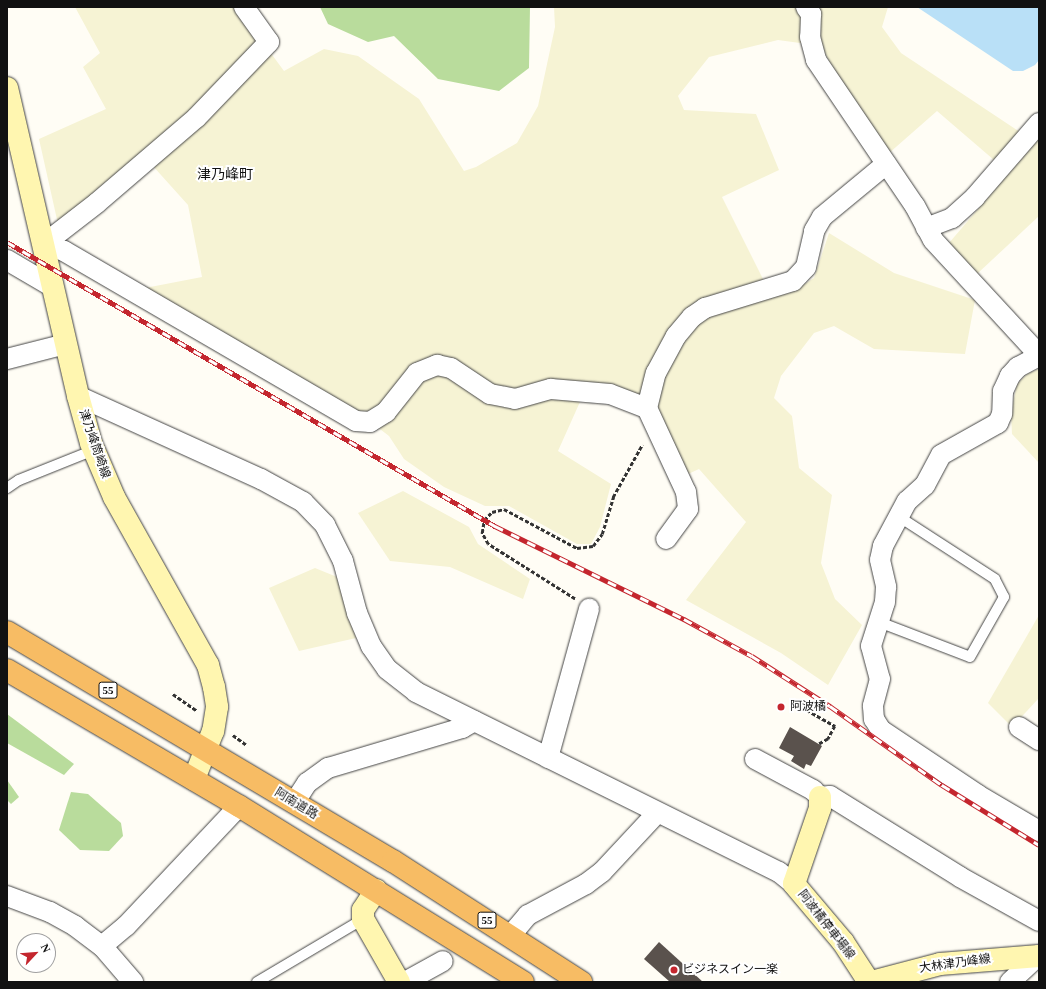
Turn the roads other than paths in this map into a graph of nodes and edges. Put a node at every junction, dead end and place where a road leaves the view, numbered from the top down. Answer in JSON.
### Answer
{"nodes":[{"id":1,"x":244,"y":7,"type":"edge"},
{"id":2,"x":806,"y":7,"type":"edge"},
{"id":3,"x":7,"y":88,"type":"edge"},
{"id":4,"x":1039,"y":123,"type":"edge"},
{"id":5,"x":886,"y":164,"type":"junction"},
{"id":6,"x":926,"y":228,"type":"junction"},
{"id":7,"x":44,"y":244,"type":"junction"},
{"id":8,"x":7,"y":260,"type":"edge"},
{"id":9,"x":53,"y":287,"type":"junction"},
{"id":10,"x":66,"y":344,"type":"junction"},
{"id":11,"x":1039,"y":355,"type":"edge"},
{"id":12,"x":7,"y":358,"type":"edge"},
{"id":13,"x":78,"y":396,"type":"junction"},
{"id":14,"x":650,"y":416,"type":"junction"},
{"id":15,"x":94,"y":450,"type":"junction"},
{"id":16,"x":7,"y":488,"type":"edge"},
{"id":17,"x":898,"y":516,"type":"junction"},
{"id":18,"x":666,"y":539,"type":"dead end"},
{"id":19,"x":589,"y":609,"type":"road end"},
{"id":20,"x":879,"y":622,"type":"junction"},
{"id":21,"x":7,"y":632,"type":"edge"},
{"id":22,"x":7,"y":670,"type":"edge"},
{"id":23,"x":474,"y":721,"type":"junction"},
{"id":24,"x":1019,"y":728,"type":"dead end"},
{"id":25,"x":1039,"y":740,"type":"edge"},
{"id":26,"x":207,"y":750,"type":"junction"},
{"id":27,"x":548,"y":758,"type":"junction"},
{"id":28,"x":755,"y":759,"type":"dead end"},
{"id":29,"x":194,"y":779,"type":"junction"},
{"id":30,"x":820,"y":797,"type":"junction"},
{"id":31,"x":294,"y":803,"type":"junction"},
{"id":32,"x":239,"y":806,"type":"junction"},
{"id":33,"x":657,"y":813,"type":"junction"},
{"id":34,"x":1039,"y":831,"type":"edge"},
{"id":35,"x":794,"y":884,"type":"junction"},
{"id":36,"x":376,"y":890,"type":"junction"},
{"id":37,"x":7,"y":896,"type":"edge"},
{"id":38,"x":363,"y":919,"type":"junction"},
{"id":39,"x":1039,"y":921,"type":"edge"},
{"id":40,"x":511,"y":935,"type":"junction"},
{"id":41,"x":102,"y":946,"type":"junction"},
{"id":42,"x":1039,"y":956,"type":"edge"},
{"id":43,"x":443,"y":961,"type":"dead end"},
{"id":44,"x":133,"y":982,"type":"edge"},
{"id":45,"x":257,"y":982,"type":"edge"},
{"id":46,"x":400,"y":982,"type":"edge"},
{"id":47,"x":405,"y":982,"type":"edge"},
{"id":48,"x":523,"y":982,"type":"edge"},
{"id":49,"x":581,"y":982,"type":"edge"},
{"id":50,"x":869,"y":982,"type":"edge"},
{"id":51,"x":872,"y":982,"type":"edge"},
{"id":52,"x":1010,"y":982,"type":"edge"}],
"edges":[{"from":1,"to":7,"type":"street"},
{"from":2,"to":5,"type":"street"},
{"from":3,"to":7,"type":"main road","name":"津乃峰筒崎線"},
{"from":4,"to":6,"type":"street"},
{"from":5,"to":6,"type":"street"},
{"from":5,"to":14,"type":"street"},
{"from":6,"to":11,"type":"street"},
{"from":7,"to":9,"type":"main road","name":"津乃峰筒崎線"},
{"from":7,"to":14,"type":"street"},
{"from":8,"to":9,"type":"street"},
{"from":9,"to":10,"type":"main road","name":"津乃峰筒崎線"},
{"from":10,"to":12,"type":"street"},
{"from":10,"to":13,"type":"main road","name":"津乃峰筒崎線"},
{"from":11,"to":17,"type":"street"},
{"from":13,"to":15,"type":"main road","name":"津乃峰筒崎線"},
{"from":13,"to":23,"type":"street"},
{"from":14,"to":18,"type":"street"},
{"from":15,"to":16,"type":"lane"},
{"from":15,"to":26,"type":"main road","name":"津乃峰筒崎線"},
{"from":17,"to":20,"type":"street"},
{"from":17,"to":20,"type":"lane"},
{"from":19,"to":27,"type":"street"},
{"from":20,"to":34,"type":"street"},
{"from":21,"to":26,"type":"highway","name":"阿南道路","number":"55"},
{"from":22,"to":29,"type":"highway"},
{"from":23,"to":27,"type":"street"},
{"from":23,"to":31,"type":"street"},
{"from":24,"to":25,"type":"street"},
{"from":26,"to":29,"type":"main road","name":"津乃峰筒崎線"},
{"from":26,"to":31,"type":"highway","name":"阿南道路","number":"55"},
{"from":27,"to":33,"type":"street"},
{"from":28,"to":30,"type":"street"},
{"from":29,"to":32,"type":"highway"},
{"from":30,"to":35,"type":"main road","name":"阿波橘停車場線"},
{"from":30,"to":39,"type":"street"},
{"from":31,"to":40,"type":"highway","name":"阿南道路","number":"55"},
{"from":32,"to":36,"type":"highway"},
{"from":32,"to":41,"type":"street"},
{"from":33,"to":35,"type":"street"},
{"from":33,"to":40,"type":"street"},
{"from":35,"to":50,"type":"main road","name":"阿波橘停車場線"},
{"from":36,"to":38,"type":"main road"},
{"from":36,"to":48,"type":"highway"},
{"from":37,"to":41,"type":"street"},
{"from":38,"to":45,"type":"lane"},
{"from":38,"to":46,"type":"main road"},
{"from":40,"to":49,"type":"highway","name":"阿南道路","number":"55"},
{"from":41,"to":44,"type":"street"},
{"from":42,"to":51,"type":"main road","name":"大林津乃峰線"},
{"from":42,"to":52,"type":"street"},
{"from":43,"to":47,"type":"street"}]}
